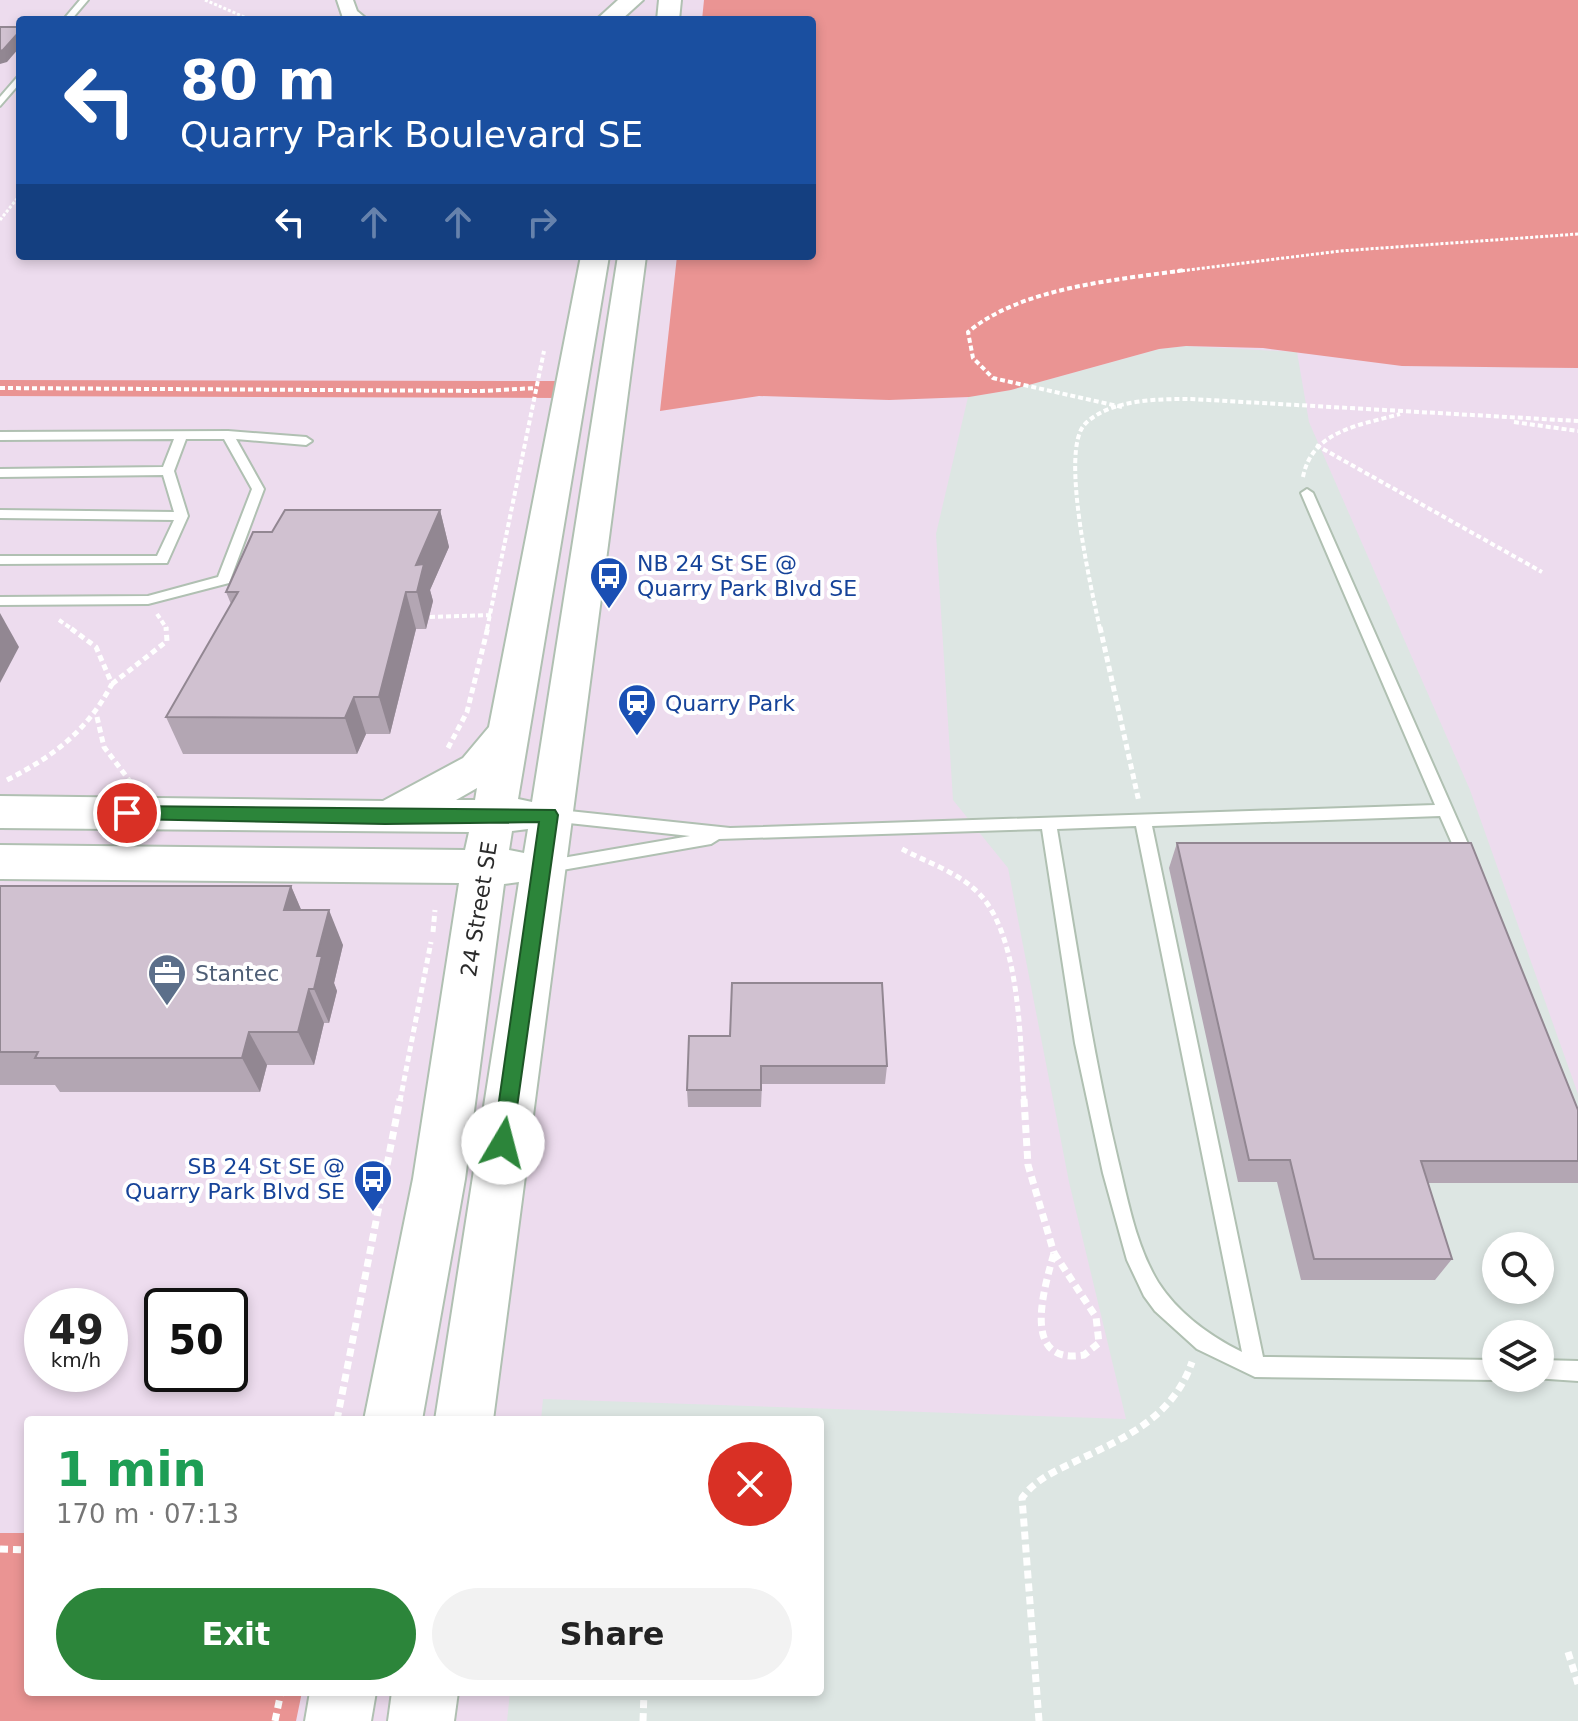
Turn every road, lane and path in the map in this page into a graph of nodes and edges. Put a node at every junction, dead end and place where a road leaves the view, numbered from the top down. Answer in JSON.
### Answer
{"nodes":[{"id":1,"x":84,"y":0,"type":"edge"},
{"id":2,"x":205,"y":0,"type":"edge"},
{"id":3,"x":632,"y":0,"type":"edge"},
{"id":4,"x":70,"y":16,"type":"edge"},
{"id":5,"x":242,"y":16,"type":"edge"},
{"id":6,"x":612,"y":16,"type":"edge"},
{"id":7,"x":16,"y":82,"type":"edge"},
{"id":8,"x":2,"y":98,"type":"edge"},
{"id":9,"x":16,"y":200,"type":"edge"},
{"id":10,"x":0,"y":220,"type":"edge"},
{"id":11,"x":1578,"y":234,"type":"edge"},
{"id":12,"x":594,"y":260,"type":"edge"},
{"id":13,"x":631,"y":260,"type":"edge"},
{"id":14,"x":545,"y":344,"type":"dead end"},
{"id":15,"x":0,"y":388,"type":"edge"},
{"id":16,"x":536,"y":388,"type":"junction"},
{"id":17,"x":1123,"y":407,"type":"junction"},
{"id":18,"x":1403,"y":413,"type":"junction"},
{"id":19,"x":1485,"y":418,"type":"junction"},
{"id":20,"x":1578,"y":421,"type":"edge"},
{"id":21,"x":1578,"y":431,"type":"edge"},
{"id":22,"x":181,"y":435,"type":"junction"},
{"id":23,"x":228,"y":435,"type":"junction"},
{"id":24,"x":0,"y":436,"type":"edge"},
{"id":25,"x":306,"y":441,"type":"dead end"},
{"id":26,"x":1316,"y":445,"type":"junction"},
{"id":27,"x":168,"y":471,"type":"junction"},
{"id":28,"x":0,"y":473,"type":"edge"},
{"id":29,"x":1307,"y":493,"type":"joint"},
{"id":30,"x":0,"y":514,"type":"edge"},
{"id":31,"x":182,"y":516,"type":"junction"},
{"id":32,"x":0,"y":560,"type":"edge"},
{"id":33,"x":1542,"y":572,"type":"dead end"},
{"id":34,"x":148,"y":600,"type":"junction"},
{"id":35,"x":0,"y":601,"type":"edge"},
{"id":36,"x":31,"y":601,"type":"junction"},
{"id":37,"x":491,"y":615,"type":"junction"},
{"id":38,"x":430,"y":617,"type":"dead end"},
{"id":39,"x":112,"y":684,"type":"junction"},
{"id":40,"x":97,"y":716,"type":"junction"},
{"id":41,"x":509,"y":731,"type":"junction"},
{"id":42,"x":440,"y":756,"type":"dead end"},
{"id":43,"x":0,"y":783,"type":"edge"},
{"id":44,"x":135,"y":787,"type":"dead end"},
{"id":45,"x":1447,"y":810,"type":"junction"},
{"id":46,"x":0,"y":812,"type":"edge"},
{"id":47,"x":493,"y":815,"type":"junction"},
{"id":48,"x":549,"y":815,"type":"junction"},
{"id":49,"x":385,"y":817,"type":"junction"},
{"id":50,"x":1143,"y":822,"type":"junction"},
{"id":51,"x":1049,"y":825,"type":"junction"},
{"id":52,"x":866,"y":830,"type":"junction"},
{"id":53,"x":730,"y":834,"type":"junction"},
{"id":54,"x":0,"y":862,"type":"edge"},
{"id":55,"x":484,"y":867,"type":"junction"},
{"id":56,"x":543,"y":867,"type":"junction"},
{"id":57,"x":1475,"y":881,"type":"edge"},
{"id":58,"x":435,"y":910,"type":"dead end"},
{"id":59,"x":1054,"y":1253,"type":"junction"},
{"id":60,"x":1198,"y":1340,"type":"junction"},
{"id":61,"x":1255,"y":1367,"type":"junction"},
{"id":62,"x":1482,"y":1370,"type":"edge"},
{"id":63,"x":1554,"y":1370,"type":"edge"},
{"id":64,"x":1578,"y":1371,"type":"edge"},
{"id":65,"x":338,"y":1416,"type":"edge"},
{"id":66,"x":394,"y":1416,"type":"edge"},
{"id":67,"x":465,"y":1416,"type":"edge"},
{"id":68,"x":0,"y":1549,"type":"edge"},
{"id":69,"x":24,"y":1550,"type":"edge"},
{"id":70,"x":1568,"y":1652,"type":"dead end"},
{"id":71,"x":1578,"y":1684,"type":"edge"},
{"id":72,"x":280,"y":1696,"type":"edge"},
{"id":73,"x":342,"y":1696,"type":"edge"},
{"id":74,"x":424,"y":1696,"type":"edge"},
{"id":75,"x":644,"y":1696,"type":"edge"},
{"id":76,"x":275,"y":1721,"type":"edge"},
{"id":77,"x":338,"y":1721,"type":"edge"},
{"id":78,"x":421,"y":1721,"type":"edge"},
{"id":79,"x":643,"y":1721,"type":"edge"},
{"id":80,"x":1039,"y":1721,"type":"edge"}],
"edges":[{"from":1,"to":4,"type":"lane"},
{"from":2,"to":5,"type":"path"},
{"from":3,"to":6,"type":"main road"},
{"from":7,"to":8,"type":"lane"},
{"from":9,"to":10,"type":"path"},
{"from":11,"to":17,"type":"path"},
{"from":12,"to":41,"type":"main road","name":"24 Street SE"},
{"from":13,"to":48,"type":"main road"},
{"from":14,"to":16,"type":"path"},
{"from":15,"to":16,"type":"path"},
{"from":16,"to":37,"type":"path"},
{"from":17,"to":18,"type":"path"},
{"from":17,"to":50,"type":"path"},
{"from":18,"to":19,"type":"path"},
{"from":18,"to":26,"type":"path"},
{"from":19,"to":20,"type":"path"},
{"from":19,"to":21,"type":"path"},
{"from":22,"to":23,"type":"lane"},
{"from":22,"to":24,"type":"lane"},
{"from":22,"to":27,"type":"lane"},
{"from":23,"to":25,"type":"lane"},
{"from":23,"to":34,"type":"lane"},
{"from":26,"to":29,"type":"path"},
{"from":26,"to":33,"type":"path"},
{"from":27,"to":28,"type":"lane"},
{"from":27,"to":31,"type":"lane"},
{"from":29,"to":45,"type":"lane"},
{"from":30,"to":31,"type":"lane"},
{"from":31,"to":32,"type":"lane"},
{"from":34,"to":36,"type":"lane"},
{"from":34,"to":39,"type":"path"},
{"from":35,"to":36,"type":"lane"},
{"from":36,"to":39,"type":"path"},
{"from":37,"to":38,"type":"path"},
{"from":37,"to":42,"type":"path"},
{"from":39,"to":40,"type":"path"},
{"from":40,"to":43,"type":"path"},
{"from":40,"to":44,"type":"path"},
{"from":41,"to":47,"type":"main road","name":"24 Street SE"},
{"from":41,"to":49,"type":"main road"},
{"from":45,"to":50,"type":"lane"},
{"from":45,"to":57,"type":"lane"},
{"from":46,"to":49,"type":"main road"},
{"from":47,"to":48,"type":"main road"},
{"from":47,"to":49,"type":"main road"},
{"from":47,"to":55,"type":"main road","name":"24 Street SE"},
{"from":48,"to":53,"type":"lane"},
{"from":48,"to":56,"type":"main road"},
{"from":50,"to":51,"type":"lane"},
{"from":50,"to":61,"type":"lane"},
{"from":51,"to":52,"type":"lane"},
{"from":51,"to":60,"type":"lane"},
{"from":52,"to":53,"type":"lane"},
{"from":52,"to":59,"type":"path"},
{"from":53,"to":56,"type":"lane"},
{"from":54,"to":55,"type":"main road"},
{"from":55,"to":56,"type":"main road"},
{"from":55,"to":66,"type":"main road","name":"24 Street SE"},
{"from":56,"to":67,"type":"main road"},
{"from":58,"to":65,"type":"path"},
{"from":59,"to":59,"type":"path"},
{"from":60,"to":61,"type":"lane"},
{"from":60,"to":80,"type":"path"},
{"from":61,"to":62,"type":"lane"},
{"from":63,"to":64,"type":"lane"},
{"from":68,"to":69,"type":"path"},
{"from":70,"to":71,"type":"path"},
{"from":72,"to":76,"type":"path"},
{"from":73,"to":77,"type":"main road"},
{"from":74,"to":78,"type":"main road"},
{"from":75,"to":79,"type":"path"}]}
